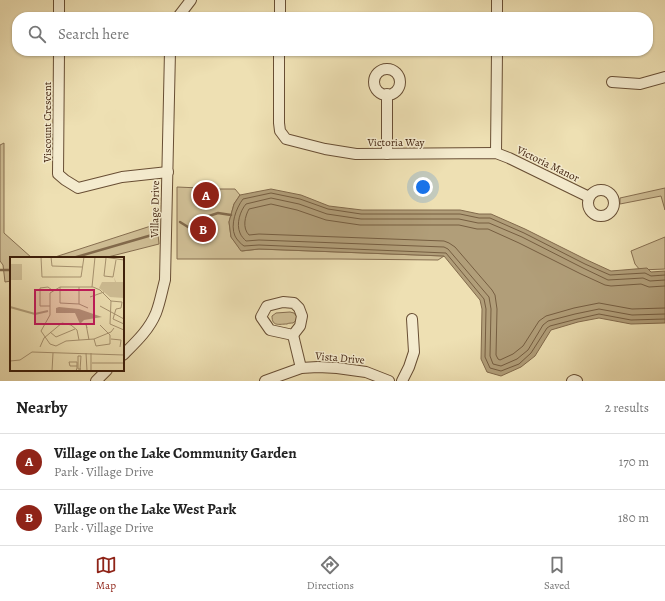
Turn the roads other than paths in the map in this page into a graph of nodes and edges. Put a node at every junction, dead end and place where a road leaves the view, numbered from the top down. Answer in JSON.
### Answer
{"nodes":[{"id":1,"x":59,"y":0,"type":"edge"},
{"id":2,"x":190,"y":0,"type":"edge"},
{"id":3,"x":280,"y":0,"type":"edge"},
{"id":4,"x":497,"y":0,"type":"edge"},
{"id":5,"x":59,"y":12,"type":"edge"},
{"id":6,"x":182,"y":12,"type":"edge"},
{"id":7,"x":280,"y":12,"type":"edge"},
{"id":8,"x":497,"y":12,"type":"edge"},
{"id":9,"x":59,"y":56,"type":"edge"},
{"id":10,"x":170,"y":56,"type":"edge"},
{"id":11,"x":279,"y":56,"type":"edge"},
{"id":12,"x":496,"y":56,"type":"edge"},
{"id":13,"x":665,"y":77,"type":"edge"},
{"id":14,"x":612,"y":82,"type":"dead end"},
{"id":15,"x":387,"y":94,"type":"dead end"},
{"id":16,"x":496,"y":153,"type":"junction"},
{"id":17,"x":387,"y":154,"type":"junction"},
{"id":18,"x":168,"y":172,"type":"junction"},
{"id":19,"x":589,"y":197,"type":"dead end"},
{"id":20,"x":412,"y":320,"type":"dead end"},
{"id":21,"x":293,"y":335,"type":"dead end"},
{"id":22,"x":124,"y":354,"type":"edge"},
{"id":23,"x":302,"y":368,"type":"junction"},
{"id":24,"x":105,"y":371,"type":"edge"},
{"id":25,"x":96,"y":381,"type":"edge"},
{"id":26,"x":265,"y":381,"type":"edge"},
{"id":27,"x":389,"y":381,"type":"edge"},
{"id":28,"x":402,"y":381,"type":"edge"},
{"id":29,"x":572,"y":381,"type":"edge"},
{"id":30,"x":577,"y":381,"type":"edge"}],
"edges":[{"from":1,"to":5,"type":"street"},
{"from":2,"to":6,"type":"street"},
{"from":3,"to":7,"type":"street"},
{"from":4,"to":8,"type":"street"},
{"from":9,"to":18,"type":"street","name":"Viscount Crescent"},
{"from":10,"to":18,"type":"street","name":"Village Drive"},
{"from":11,"to":17,"type":"street","name":"Victoria Way"},
{"from":12,"to":16,"type":"street"},
{"from":13,"to":14,"type":"street"},
{"from":15,"to":17,"type":"street"},
{"from":16,"to":17,"type":"street","name":"Victoria Way"},
{"from":16,"to":19,"type":"street","name":"Victoria Manor"},
{"from":18,"to":22,"type":"street","name":"Village Drive"},
{"from":20,"to":28,"type":"street"},
{"from":21,"to":23,"type":"street"},
{"from":23,"to":26,"type":"street","name":"Vista Drive"},
{"from":23,"to":27,"type":"street","name":"Vista Drive"},
{"from":24,"to":25,"type":"street"},
{"from":29,"to":30,"type":"street"}]}
